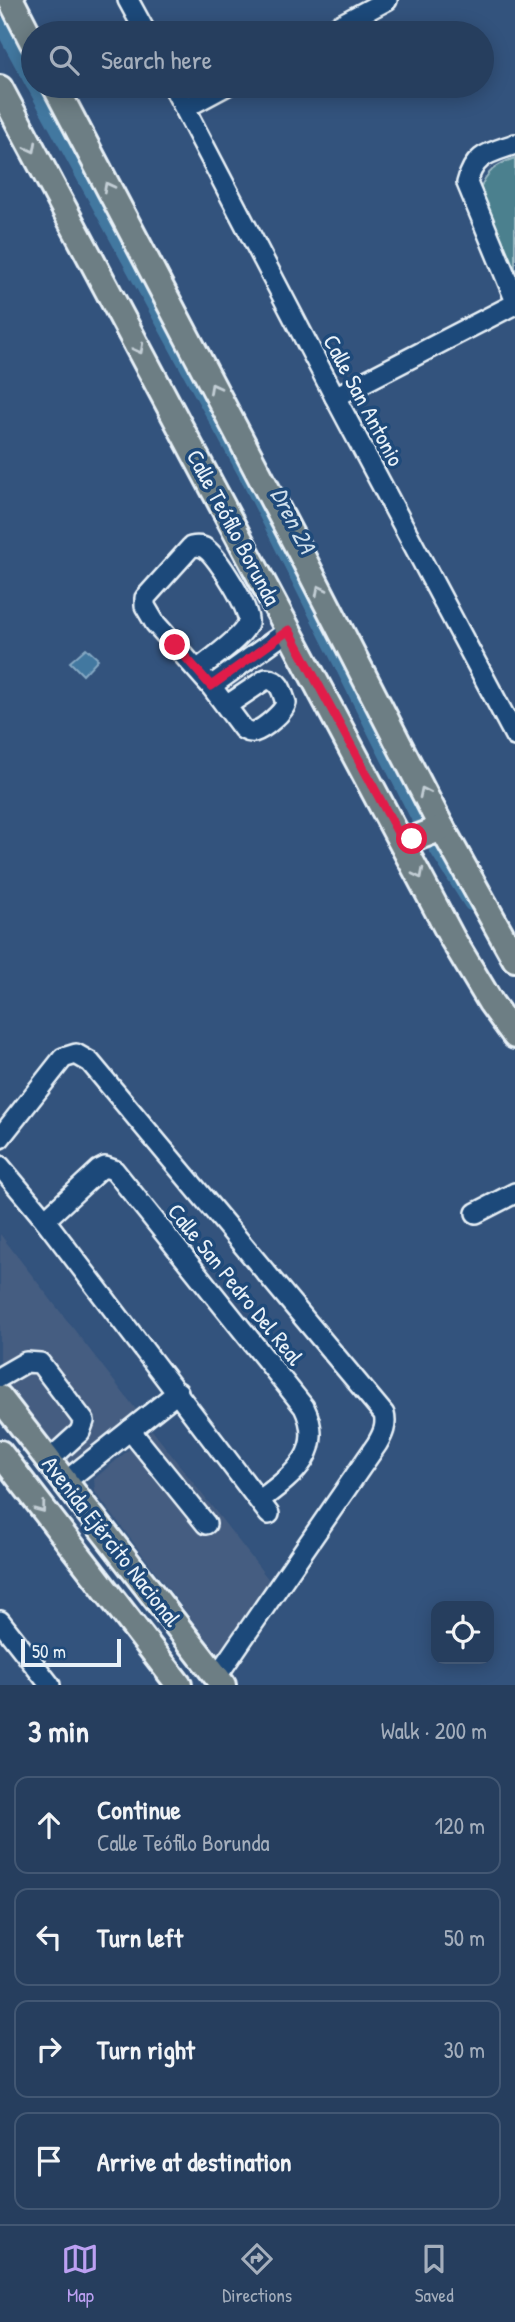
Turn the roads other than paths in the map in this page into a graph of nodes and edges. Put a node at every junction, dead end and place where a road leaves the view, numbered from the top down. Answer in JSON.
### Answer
{"nodes":[{"id":1,"x":11,"y":0,"type":"edge"},
{"id":2,"x":128,"y":0,"type":"edge"},
{"id":3,"x":387,"y":0,"type":"edge"},
{"id":4,"x":22,"y":21,"type":"edge"},
{"id":5,"x":139,"y":21,"type":"edge"},
{"id":6,"x":348,"y":21,"type":"edge"},
{"id":7,"x":0,"y":88,"type":"edge"},
{"id":8,"x":61,"y":98,"type":"edge"},
{"id":9,"x":180,"y":98,"type":"edge"},
{"id":10,"x":204,"y":98,"type":"edge"},
{"id":11,"x":185,"y":108,"type":"junction"},
{"id":12,"x":515,"y":144,"type":"edge"},
{"id":13,"x":515,"y":302,"type":"edge"},
{"id":14,"x":335,"y":397,"type":"junction"},
{"id":15,"x":289,"y":630,"type":"junction"},
{"id":16,"x":197,"y":670,"type":"junction"},
{"id":17,"x":211,"y":686,"type":"junction"},
{"id":18,"x":226,"y":706,"type":"dead end"},
{"id":19,"x":515,"y":736,"type":"edge"},
{"id":20,"x":423,"y":835,"type":"junction"},
{"id":21,"x":515,"y":959,"type":"edge"},
{"id":22,"x":515,"y":1036,"type":"edge"},
{"id":23,"x":0,"y":1138,"type":"edge"},
{"id":24,"x":0,"y":1166,"type":"edge"},
{"id":25,"x":515,"y":1193,"type":"edge"},
{"id":26,"x":476,"y":1213,"type":"dead end"},
{"id":27,"x":45,"y":1220,"type":"junction"},
{"id":28,"x":0,"y":1377,"type":"edge"},
{"id":29,"x":178,"y":1392,"type":"junction"},
{"id":30,"x":0,"y":1398,"type":"edge"},
{"id":31,"x":130,"y":1430,"type":"junction"},
{"id":32,"x":0,"y":1454,"type":"edge"},
{"id":33,"x":49,"y":1460,"type":"junction"},
{"id":34,"x":66,"y":1480,"type":"junction"},
{"id":35,"x":206,"y":1524,"type":"dead end"},
{"id":36,"x":0,"y":1621,"type":"edge"},
{"id":37,"x":220,"y":1681,"type":"edge"},
{"id":38,"x":50,"y":1685,"type":"edge"},
{"id":39,"x":180,"y":1685,"type":"edge"}],
"edges":[{"from":1,"to":4,"type":"main road"},
{"from":2,"to":5,"type":"street"},
{"from":3,"to":6,"type":"street"},
{"from":7,"to":15,"type":"main road","name":"Calle Teófilo Borunda","one_way":true},
{"from":20,"to":8,"type":"main road","name":"Calle Teófilo Borunda","one_way":true},
{"from":9,"to":11,"type":"street","name":"Calle San Antonio"},
{"from":10,"to":11,"type":"street"},
{"from":11,"to":14,"type":"street","name":"Calle San Antonio"},
{"from":12,"to":13,"type":"street"},
{"from":13,"to":14,"type":"street"},
{"from":14,"to":19,"type":"street","name":"Calle San Antonio"},
{"from":15,"to":17,"type":"street"},
{"from":15,"to":20,"type":"main road","name":"Calle Teófilo Borunda"},
{"from":16,"to":16,"type":"street"},
{"from":16,"to":17,"type":"street"},
{"from":17,"to":18,"type":"street"},
{"from":20,"to":21,"type":"main road","name":"Calle Teófilo Borunda"},
{"from":20,"to":22,"type":"main road","name":"Calle Teófilo Borunda","one_way":true},
{"from":23,"to":37,"type":"street"},
{"from":24,"to":27,"type":"street","name":"Calle San Pedro Del Real"},
{"from":25,"to":26,"type":"street"},
{"from":27,"to":29,"type":"street","name":"Calle San Pedro Del Real"},
{"from":27,"to":29,"type":"street","name":"Calle San Pedro Del Real"},
{"from":28,"to":33,"type":"street"},
{"from":29,"to":31,"type":"street"},
{"from":30,"to":33,"type":"main road","name":"Avenida Ejército Nacional"},
{"from":31,"to":34,"type":"street"},
{"from":31,"to":35,"type":"street"},
{"from":32,"to":39,"type":"main road","name":"Avenida Ejército Nacional","one_way":true},
{"from":33,"to":34,"type":"main road","name":"Avenida Ejército Nacional"},
{"from":34,"to":37,"type":"main road","name":"Avenida Ejército Nacional"},
{"from":36,"to":38,"type":"street"}]}
